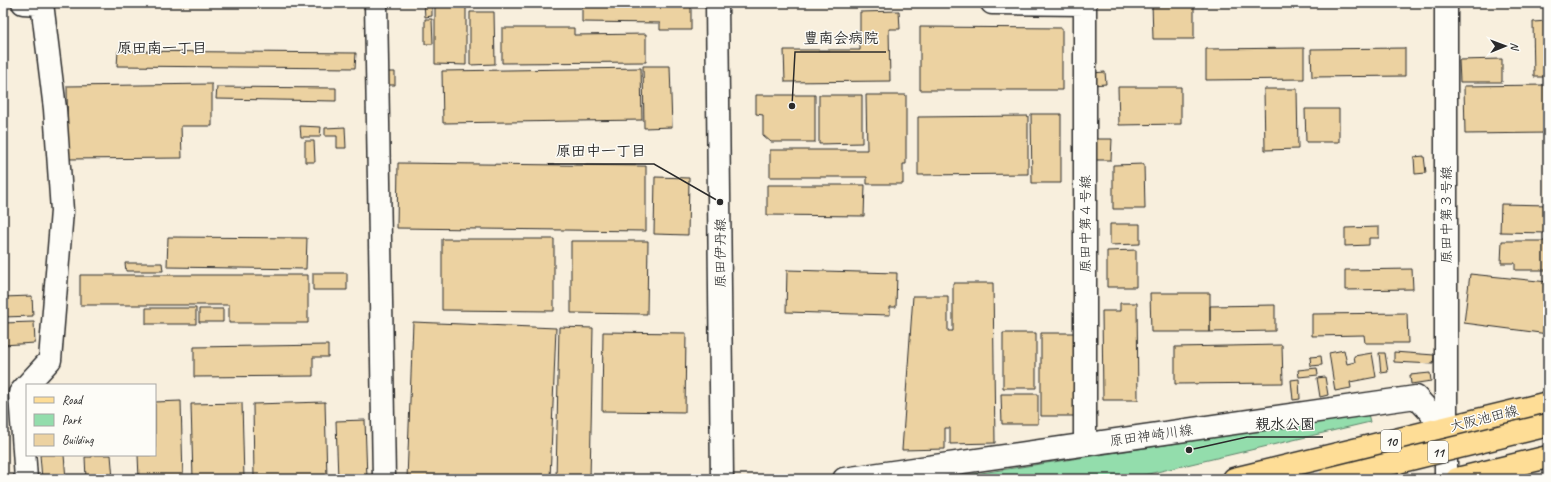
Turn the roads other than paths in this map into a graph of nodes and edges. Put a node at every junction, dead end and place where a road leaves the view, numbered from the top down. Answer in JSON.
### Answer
{"nodes":[{"id":1,"x":36,"y":3,"type":"edge"},
{"id":2,"x":376,"y":3,"type":"edge"},
{"id":3,"x":716,"y":3,"type":"edge"},
{"id":4,"x":992,"y":3,"type":"edge"},
{"id":5,"x":1446,"y":3,"type":"edge"},
{"id":6,"x":1085,"y":4,"type":"edge"},
{"id":7,"x":28,"y":384,"type":"edge"},
{"id":8,"x":26,"y":386,"type":"edge"},
{"id":9,"x":1548,"y":402,"type":"edge"},
{"id":10,"x":1548,"y":425,"type":"edge"},
{"id":11,"x":1445,"y":428,"type":"junction"},
{"id":12,"x":1085,"y":444,"type":"junction"},
{"id":13,"x":1548,"y":457,"type":"edge"},
{"id":14,"x":26,"y":479,"type":"edge"},
{"id":15,"x":384,"y":479,"type":"edge"},
{"id":16,"x":722,"y":479,"type":"edge"},
{"id":17,"x":844,"y":479,"type":"edge"},
{"id":18,"x":1234,"y":479,"type":"edge"},
{"id":19,"x":1329,"y":479,"type":"edge"},
{"id":20,"x":1446,"y":479,"type":"edge"},
{"id":21,"x":1457,"y":479,"type":"edge"}],
"edges":[{"from":1,"to":7,"type":"street"},
{"from":2,"to":15,"type":"street"},
{"from":3,"to":16,"type":"street","name":"原田伊丹線"},
{"from":4,"to":6,"type":"street"},
{"from":5,"to":11,"type":"street","name":"原田中第３号線"},
{"from":6,"to":12,"type":"street","name":"原田中第４号線"},
{"from":8,"to":14,"type":"street"},
{"from":9,"to":11,"type":"main road","name":"大阪池田線","number":"10"},
{"from":10,"to":19,"type":"main road","number":"11","bridge":true},
{"from":11,"to":12,"type":"street","name":"原田神崎川線"},
{"from":11,"to":18,"type":"main road","name":"大阪池田線","number":"10"},
{"from":11,"to":20,"type":"street","name":"原田中第３号線"},
{"from":12,"to":17,"type":"street","name":"原田神崎川線"},
{"from":13,"to":21,"type":"main road","number":"11"}]}
